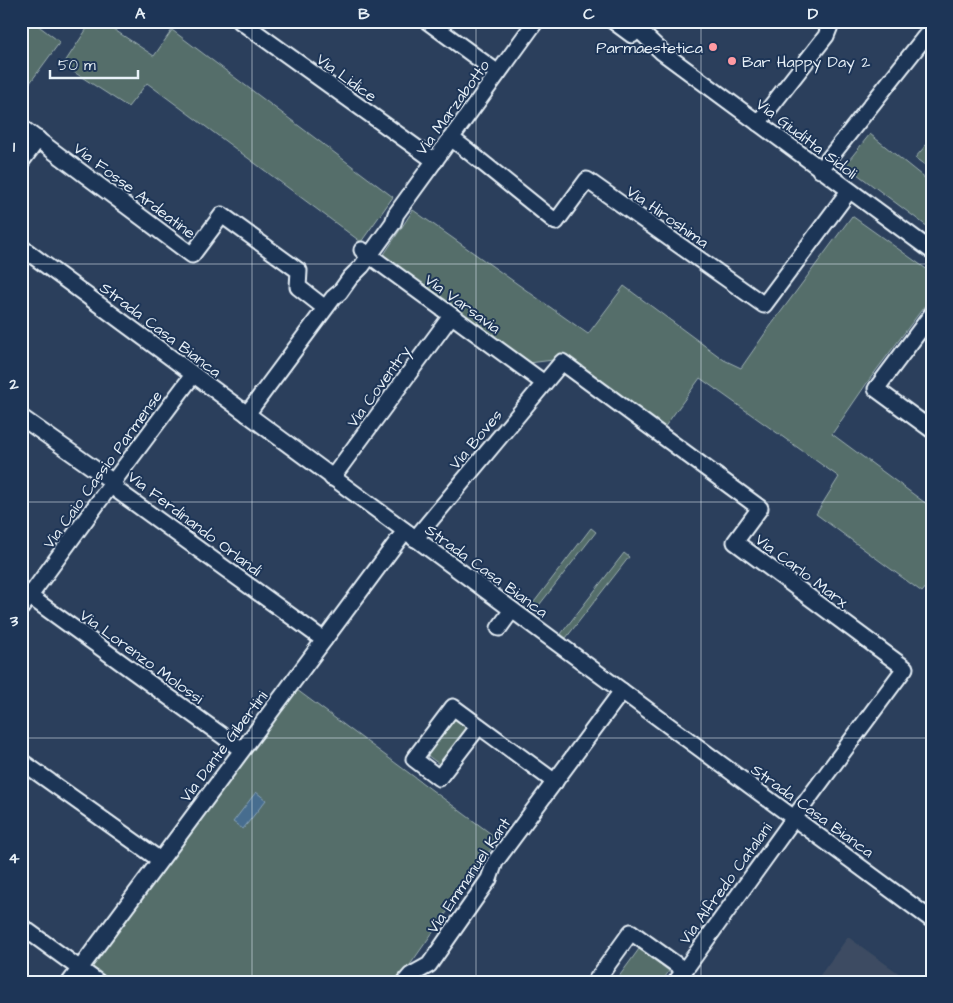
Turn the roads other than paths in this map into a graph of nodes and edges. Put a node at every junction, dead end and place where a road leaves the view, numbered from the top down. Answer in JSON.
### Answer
{"nodes":[{"id":1,"x":240,"y":21,"type":"edge"},
{"id":2,"x":428,"y":21,"type":"edge"},
{"id":3,"x":536,"y":21,"type":"edge"},
{"id":4,"x":613,"y":21,"type":"edge"},
{"id":5,"x":626,"y":21,"type":"edge"},
{"id":6,"x":832,"y":21,"type":"edge"},
{"id":7,"x":932,"y":28,"type":"edge"},
{"id":8,"x":662,"y":52,"type":"junction"},
{"id":9,"x":498,"y":73,"type":"junction"},
{"id":10,"x":758,"y":123,"type":"junction"},
{"id":11,"x":21,"y":127,"type":"edge"},
{"id":12,"x":451,"y":138,"type":"junction"},
{"id":13,"x":38,"y":139,"type":"junction"},
{"id":14,"x":434,"y":161,"type":"junction"},
{"id":15,"x":21,"y":162,"type":"edge"},
{"id":16,"x":820,"y":170,"type":"junction"},
{"id":17,"x":850,"y":191,"type":"junction"},
{"id":18,"x":21,"y":247,"type":"edge"},
{"id":19,"x":932,"y":251,"type":"edge"},
{"id":20,"x":366,"y":253,"type":"junction"},
{"id":21,"x":328,"y":303,"type":"junction"},
{"id":22,"x":932,"y":314,"type":"edge"},
{"id":23,"x":451,"y":316,"type":"junction"},
{"id":24,"x":562,"y":362,"type":"joint"},
{"id":25,"x":193,"y":375,"type":"junction"},
{"id":26,"x":544,"y":384,"type":"junction"},
{"id":27,"x":246,"y":414,"type":"junction"},
{"id":28,"x":21,"y":417,"type":"edge"},
{"id":29,"x":932,"y":430,"type":"edge"},
{"id":30,"x":332,"y":478,"type":"junction"},
{"id":31,"x":112,"y":482,"type":"junction"},
{"id":32,"x":410,"y":535,"type":"junction"},
{"id":33,"x":24,"y":598,"type":"edge"},
{"id":34,"x":512,"y":610,"type":"junction"},
{"id":35,"x":499,"y":628,"type":"dead end"},
{"id":36,"x":324,"y":640,"type":"junction"},
{"id":37,"x":622,"y":691,"type":"junction"},
{"id":38,"x":478,"y":726,"type":"junction"},
{"id":39,"x":242,"y":750,"type":"junction"},
{"id":40,"x":21,"y":761,"type":"edge"},
{"id":41,"x":554,"y":782,"type":"junction"},
{"id":42,"x":794,"y":818,"type":"junction"},
{"id":43,"x":160,"y":860,"type":"junction"},
{"id":44,"x":932,"y":920,"type":"edge"},
{"id":45,"x":21,"y":926,"type":"edge"},
{"id":46,"x":80,"y":969,"type":"junction"},
{"id":47,"x":680,"y":976,"type":"edge"},
{"id":48,"x":70,"y":982,"type":"edge"},
{"id":49,"x":98,"y":982,"type":"edge"},
{"id":50,"x":405,"y":982,"type":"edge"},
{"id":51,"x":595,"y":982,"type":"edge"}],
"edges":[{"from":1,"to":14,"type":"street","name":"Via Lidice"},
{"from":2,"to":9,"type":"street"},
{"from":3,"to":9,"type":"street","name":"Via Marzabotto"},
{"from":4,"to":8,"type":"street","name":"Via Giuditta Sidoli"},
{"from":5,"to":8,"type":"street","name":"Via Giuditta Sidoli"},
{"from":6,"to":10,"type":"street"},
{"from":7,"to":16,"type":"street"},
{"from":8,"to":10,"type":"street","name":"Via Giuditta Sidoli"},
{"from":9,"to":12,"type":"street","name":"Via Marzabotto"},
{"from":10,"to":16,"type":"street","name":"Via Giuditta Sidoli"},
{"from":11,"to":13,"type":"street","name":"Via Fosse Ardeatine"},
{"from":12,"to":14,"type":"street","name":"Via Marzabotto"},
{"from":12,"to":17,"type":"street","name":"Via Hiroshima"},
{"from":13,"to":15,"type":"street"},
{"from":13,"to":21,"type":"street","name":"Via Fosse Ardeatine"},
{"from":14,"to":20,"type":"street","name":"Via Marzabotto"},
{"from":16,"to":17,"type":"street","name":"Via Giuditta Sidoli"},
{"from":17,"to":19,"type":"street","name":"Via Giuditta Sidoli"},
{"from":18,"to":25,"type":"street","name":"Strada Casa Bianca"},
{"from":20,"to":21,"type":"street","name":"Via Marzabotto"},
{"from":20,"to":23,"type":"street","name":"Via Varsavia"},
{"from":21,"to":27,"type":"street","name":"Via Marzabotto"},
{"from":22,"to":29,"type":"street"},
{"from":23,"to":26,"type":"street","name":"Via Varsavia"},
{"from":23,"to":30,"type":"street","name":"Via Coventry"},
{"from":24,"to":26,"type":"street","name":"Via Boves"},
{"from":24,"to":42,"type":"street","name":"Via Carlo Marx"},
{"from":25,"to":27,"type":"street","name":"Strada Casa Bianca"},
{"from":25,"to":31,"type":"street","name":"Via Caio Cassio Parmense"},
{"from":26,"to":32,"type":"street","name":"Via Boves"},
{"from":27,"to":30,"type":"street","name":"Strada Casa Bianca"},
{"from":28,"to":31,"type":"street","name":"Via Ferdinando Orlandi"},
{"from":30,"to":32,"type":"street","name":"Strada Casa Bianca"},
{"from":31,"to":33,"type":"street","name":"Via Caio Cassio Parmense"},
{"from":31,"to":36,"type":"street","name":"Via Ferdinando Orlandi"},
{"from":32,"to":34,"type":"street","name":"Strada Casa Bianca"},
{"from":32,"to":36,"type":"street","name":"Via Dante Gibertini"},
{"from":33,"to":39,"type":"street","name":"Via Lorenzo Molossi"},
{"from":34,"to":35,"type":"street"},
{"from":34,"to":37,"type":"street","name":"Strada Casa Bianca"},
{"from":36,"to":39,"type":"street","name":"Via Dante Gibertini"},
{"from":37,"to":41,"type":"street","name":"Via Emmanuel Kant"},
{"from":37,"to":42,"type":"street","name":"Strada Casa Bianca"},
{"from":38,"to":38,"type":"street"},
{"from":38,"to":41,"type":"street"},
{"from":39,"to":43,"type":"street","name":"Via Dante Gibertini"},
{"from":40,"to":43,"type":"street"},
{"from":41,"to":50,"type":"street","name":"Via Emmanuel Kant"},
{"from":42,"to":44,"type":"street","name":"Strada Casa Bianca"},
{"from":42,"to":47,"type":"street","name":"Via Alfredo Catalani"},
{"from":43,"to":46,"type":"street","name":"Via Dante Gibertini"},
{"from":45,"to":46,"type":"street"},
{"from":46,"to":48,"type":"street","name":"Via Dante Gibertini"},
{"from":46,"to":49,"type":"street"},
{"from":47,"to":51,"type":"street","name":"Via Alfredo Catalani"}]}
